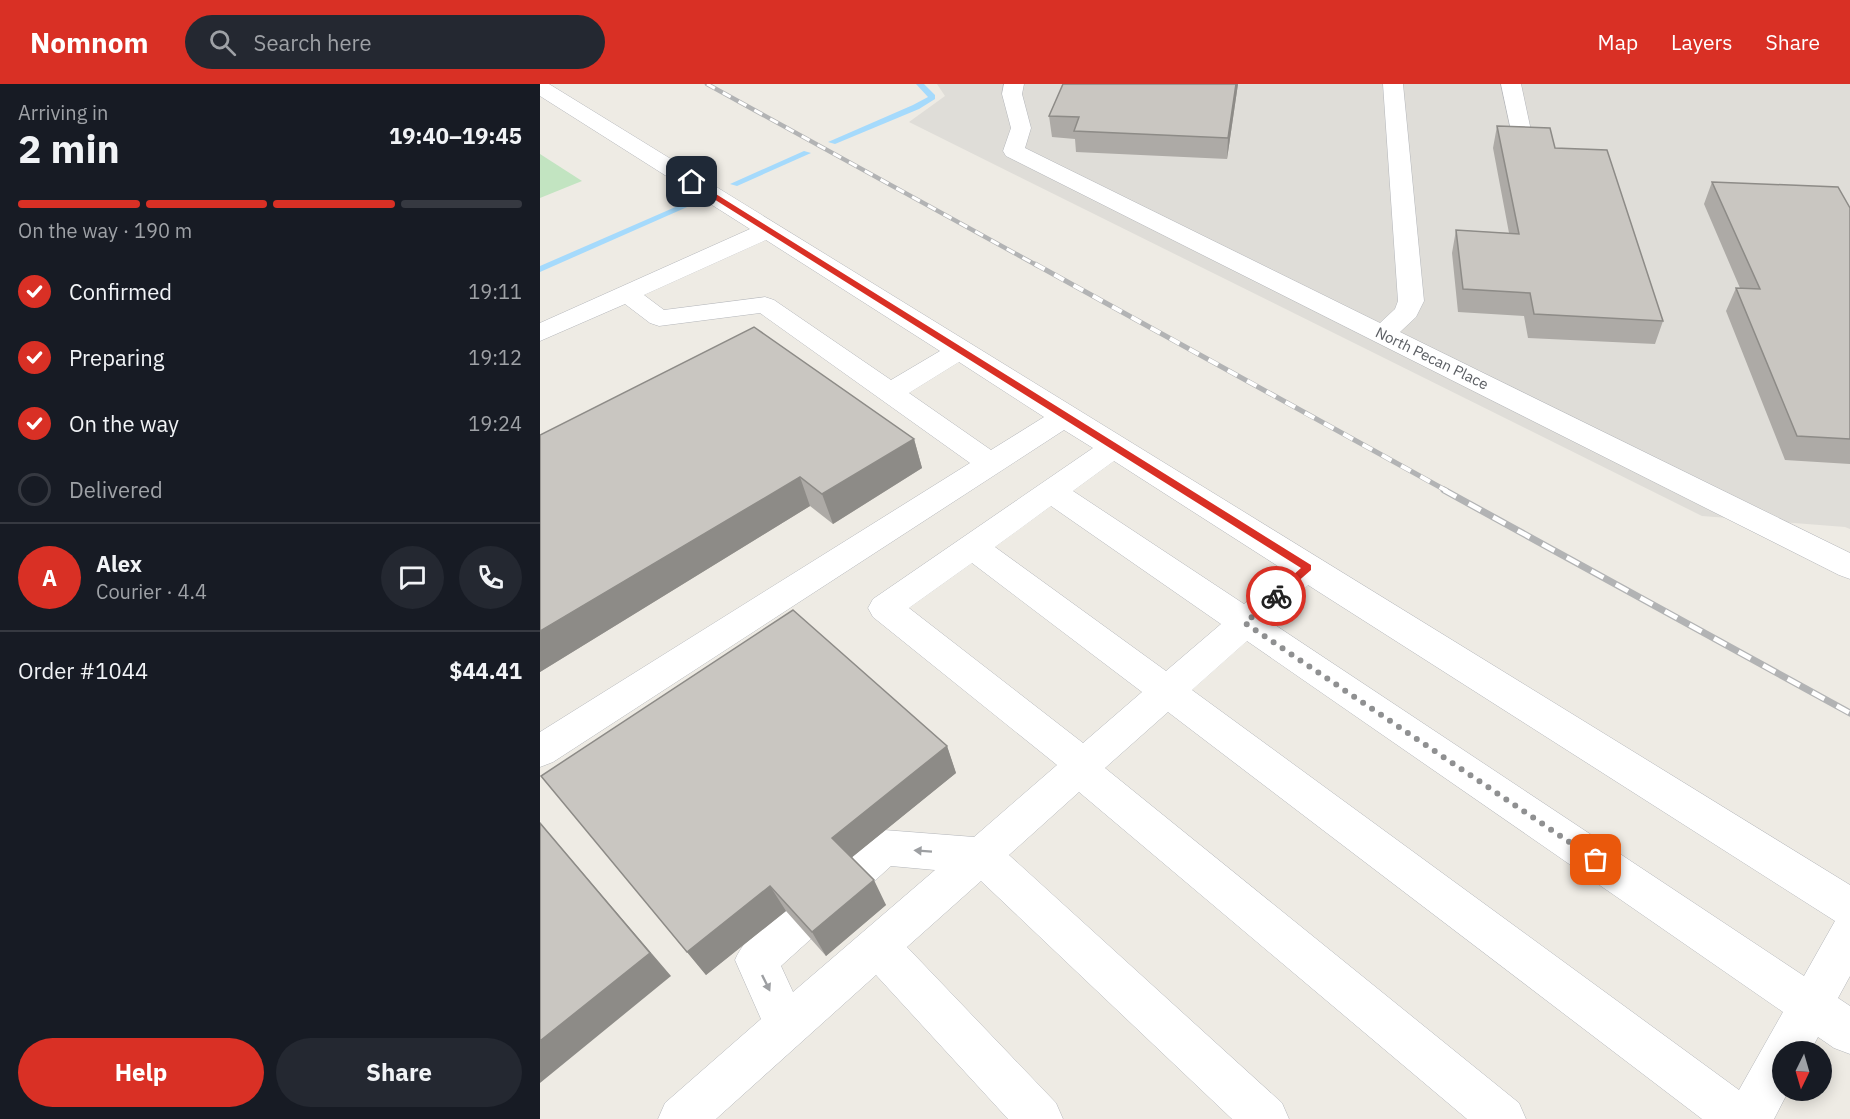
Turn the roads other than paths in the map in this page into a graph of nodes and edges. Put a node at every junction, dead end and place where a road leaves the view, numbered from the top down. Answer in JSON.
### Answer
{"nodes":[{"id":1,"x":1014,"y":84,"type":"edge"},
{"id":2,"x":1394,"y":84,"type":"edge"},
{"id":3,"x":1511,"y":84,"type":"edge"},
{"id":4,"x":540,"y":87,"type":"edge"},
{"id":5,"x":1523,"y":140,"type":"edge"},
{"id":6,"x":768,"y":230,"type":"junction"},
{"id":7,"x":627,"y":294,"type":"junction"},
{"id":8,"x":540,"y":333,"type":"edge"},
{"id":9,"x":1383,"y":334,"type":"junction"},
{"id":10,"x":960,"y":350,"type":"junction"},
{"id":11,"x":890,"y":393,"type":"junction"},
{"id":12,"x":1066,"y":416,"type":"junction"},
{"id":13,"x":1114,"y":447,"type":"junction"},
{"id":14,"x":991,"y":464,"type":"junction"},
{"id":15,"x":1051,"y":491,"type":"junction"},
{"id":16,"x":972,"y":546,"type":"junction"},
{"id":17,"x":1850,"y":567,"type":"edge"},
{"id":18,"x":1308,"y":568,"type":"junction"},
{"id":19,"x":1245,"y":623,"type":"junction"},
{"id":20,"x":1167,"y":692,"type":"junction"},
{"id":21,"x":540,"y":751,"type":"edge"},
{"id":22,"x":1081,"y":767,"type":"junction"},
{"id":23,"x":981,"y":855,"type":"junction"},
{"id":24,"x":855,"y":873,"type":"edge"},
{"id":25,"x":1850,"y":908,"type":"edge"},
{"id":26,"x":797,"y":924,"type":"edge"},
{"id":27,"x":1850,"y":934,"type":"edge"},
{"id":28,"x":878,"y":946,"type":"junction"},
{"id":29,"x":1811,"y":1006,"type":"junction"},
{"id":30,"x":787,"y":1026,"type":"junction"},
{"id":31,"x":1850,"y":1032,"type":"edge"},
{"id":32,"x":1792,"y":1041,"type":"edge"},
{"id":33,"x":1772,"y":1076,"type":"edge"},
{"id":34,"x":681,"y":1119,"type":"edge"},
{"id":35,"x":1040,"y":1119,"type":"edge"},
{"id":36,"x":1266,"y":1119,"type":"edge"},
{"id":37,"x":1503,"y":1119,"type":"edge"},
{"id":38,"x":1740,"y":1119,"type":"edge"},
{"id":39,"x":1749,"y":1119,"type":"edge"}],
"edges":[{"from":1,"to":9,"type":"street","name":"North Pecan Place"},
{"from":2,"to":9,"type":"street"},
{"from":3,"to":5,"type":"street"},
{"from":4,"to":6,"type":"street"},
{"from":6,"to":7,"type":"street"},
{"from":6,"to":10,"type":"street"},
{"from":7,"to":8,"type":"street"},
{"from":7,"to":11,"type":"street"},
{"from":9,"to":17,"type":"street","name":"North Pecan Place"},
{"from":10,"to":11,"type":"street"},
{"from":10,"to":12,"type":"street"},
{"from":11,"to":14,"type":"street"},
{"from":12,"to":13,"type":"street"},
{"from":12,"to":14,"type":"street"},
{"from":13,"to":15,"type":"street"},
{"from":13,"to":18,"type":"street"},
{"from":14,"to":21,"type":"street"},
{"from":15,"to":16,"type":"street"},
{"from":15,"to":19,"type":"street"},
{"from":16,"to":20,"type":"street"},
{"from":16,"to":22,"type":"street"},
{"from":18,"to":19,"type":"street"},
{"from":18,"to":25,"type":"street"},
{"from":19,"to":20,"type":"street"},
{"from":19,"to":29,"type":"street"},
{"from":20,"to":22,"type":"street"},
{"from":20,"to":38,"type":"street"},
{"from":22,"to":23,"type":"street"},
{"from":22,"to":37,"type":"street"},
{"from":23,"to":24,"type":"street","one_way":true},
{"from":23,"to":28,"type":"street"},
{"from":23,"to":36,"type":"street"},
{"from":26,"to":30,"type":"street","one_way":true},
{"from":27,"to":29,"type":"street"},
{"from":28,"to":30,"type":"street"},
{"from":28,"to":35,"type":"street"},
{"from":29,"to":31,"type":"street"},
{"from":29,"to":32,"type":"street"},
{"from":30,"to":34,"type":"street"},
{"from":33,"to":39,"type":"street"}]}
